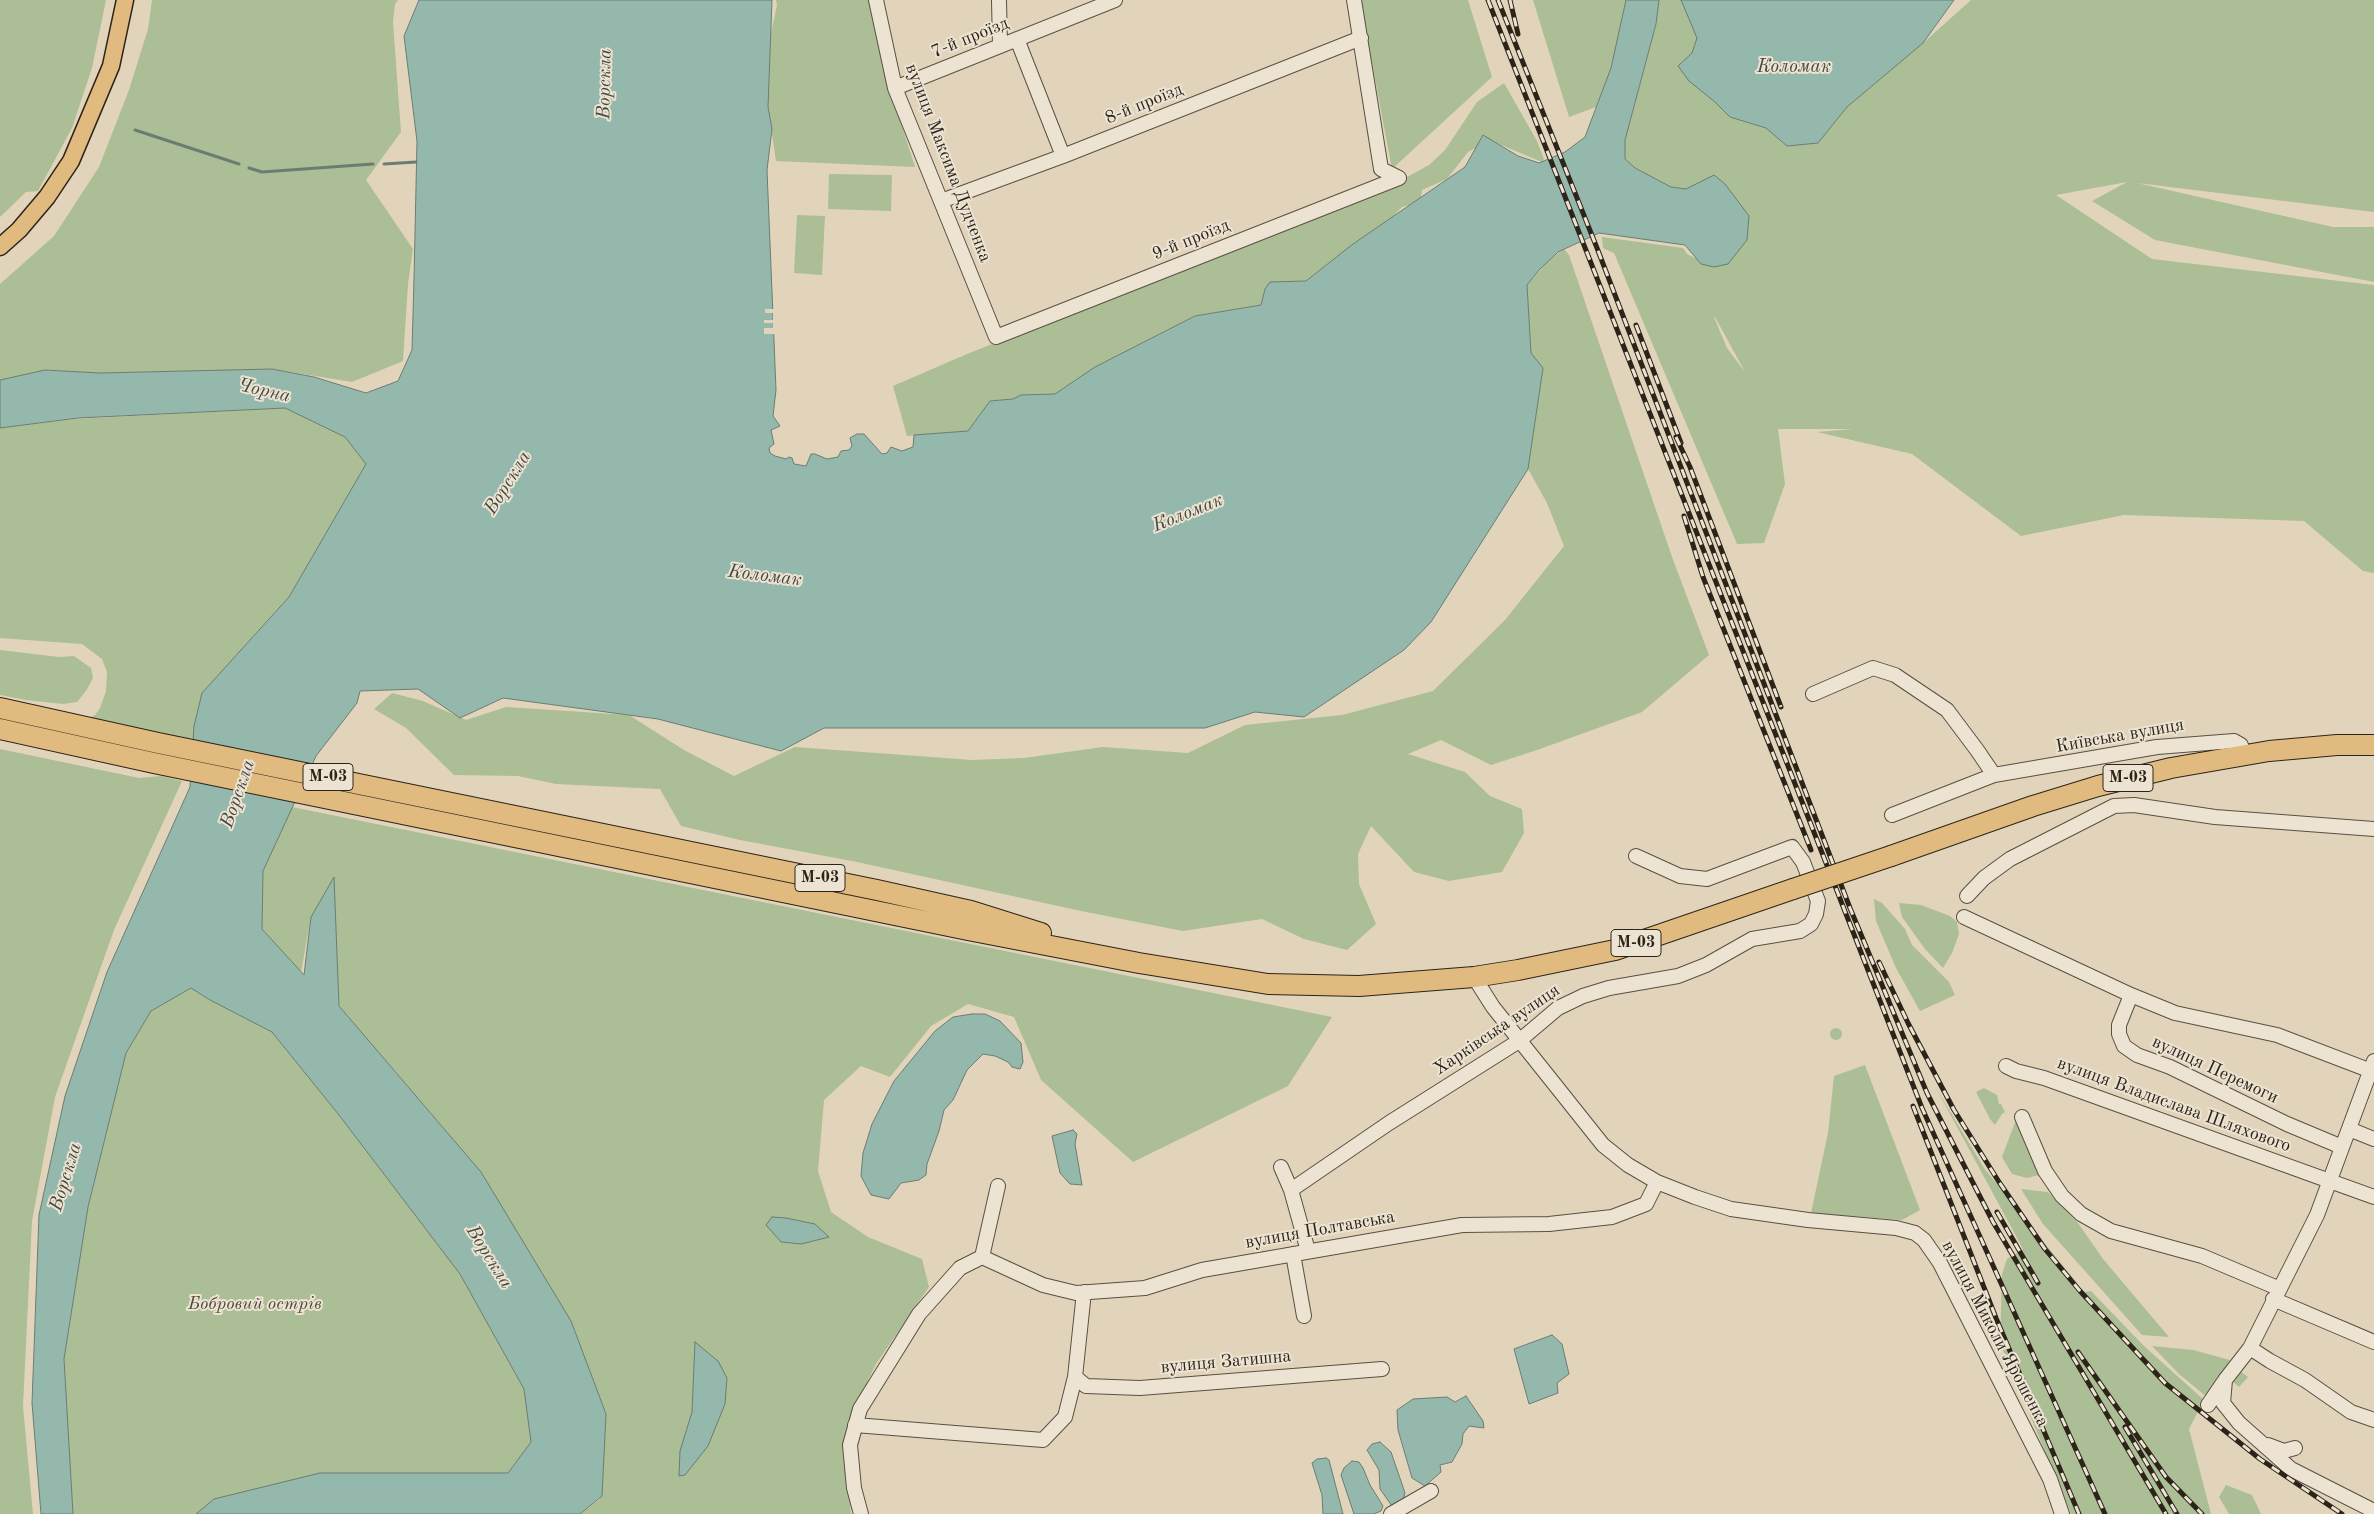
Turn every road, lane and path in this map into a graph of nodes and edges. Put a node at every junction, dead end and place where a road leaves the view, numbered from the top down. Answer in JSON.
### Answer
{"nodes":[{"id":1,"x":125,"y":0,"type":"edge"},
{"id":2,"x":876,"y":0,"type":"edge"},
{"id":3,"x":999,"y":0,"type":"edge"},
{"id":4,"x":1114,"y":0,"type":"edge"},
{"id":5,"x":1354,"y":0,"type":"edge"},
{"id":6,"x":1361,"y":38,"type":"junction"},
{"id":7,"x":1017,"y":39,"type":"junction"},
{"id":8,"x":1000,"y":46,"type":"junction"},
{"id":9,"x":895,"y":88,"type":"junction"},
{"id":10,"x":1063,"y":156,"type":"junction"},
{"id":11,"x":941,"y":201,"type":"junction"},
{"id":12,"x":0,"y":247,"type":"edge"},
{"id":13,"x":996,"y":337,"type":"joint"},
{"id":14,"x":1814,"y":694,"type":"dead end"},
{"id":15,"x":0,"y":708,"type":"edge"},
{"id":16,"x":0,"y":729,"type":"edge"},
{"id":17,"x":2374,"y":745,"type":"edge"},
{"id":18,"x":2243,"y":755,"type":"junction"},
{"id":19,"x":1994,"y":775,"type":"junction"},
{"id":20,"x":1892,"y":815,"type":"dead end"},
{"id":21,"x":2374,"y":829,"type":"edge"},
{"id":22,"x":1636,"y":856,"type":"dead end"},
{"id":23,"x":1967,"y":896,"type":"dead end"},
{"id":24,"x":1964,"y":917,"type":"dead end"},
{"id":25,"x":1139,"y":963,"type":"junction"},
{"id":26,"x":1474,"y":977,"type":"junction"},
{"id":27,"x":2131,"y":995,"type":"junction"},
{"id":28,"x":1519,"y":1041,"type":"junction"},
{"id":29,"x":2006,"y":1066,"type":"dead end"},
{"id":30,"x":2373,"y":1068,"type":"edge"},
{"id":31,"x":2022,"y":1117,"type":"dead end"},
{"id":32,"x":2349,"y":1129,"type":"junction"},
{"id":33,"x":2374,"y":1139,"type":"edge"},
{"id":34,"x":2342,"y":1147,"type":"junction"},
{"id":35,"x":1281,"y":1167,"type":"dead end"},
{"id":36,"x":1657,"y":1182,"type":"junction"},
{"id":37,"x":2330,"y":1182,"type":"junction"},
{"id":38,"x":998,"y":1186,"type":"dead end"},
{"id":39,"x":1291,"y":1190,"type":"junction"},
{"id":40,"x":2374,"y":1198,"type":"edge"},
{"id":41,"x":1308,"y":1251,"type":"junction"},
{"id":42,"x":1293,"y":1254,"type":"junction"},
{"id":43,"x":982,"y":1257,"type":"junction"},
{"id":44,"x":1084,"y":1292,"type":"junction"},
{"id":45,"x":2277,"y":1294,"type":"junction"},
{"id":46,"x":1304,"y":1316,"type":"dead end"},
{"id":47,"x":2374,"y":1342,"type":"edge"},
{"id":48,"x":2250,"y":1348,"type":"junction"},
{"id":49,"x":1382,"y":1368,"type":"dead end"},
{"id":50,"x":1075,"y":1377,"type":"junction"},
{"id":51,"x":2225,"y":1380,"type":"junction"},
{"id":52,"x":2208,"y":1405,"type":"dead end"},
{"id":53,"x":2374,"y":1420,"type":"edge"},
{"id":54,"x":855,"y":1424,"type":"junction"},
{"id":55,"x":2262,"y":1443,"type":"junction"},
{"id":56,"x":2295,"y":1448,"type":"dead end"},
{"id":57,"x":1431,"y":1491,"type":"dead end"},
{"id":58,"x":2374,"y":1511,"type":"edge"},
{"id":59,"x":861,"y":1514,"type":"edge"},
{"id":60,"x":1391,"y":1514,"type":"edge"},
{"id":61,"x":2062,"y":1514,"type":"edge"}],
"edges":[{"from":1,"to":12,"type":"main road"},
{"from":2,"to":9,"type":"street","name":"вулиця Максима Дудченка"},
{"from":3,"to":8,"type":"street"},
{"from":4,"to":7,"type":"street","name":"7-й проїзд"},
{"from":5,"to":6,"type":"street"},
{"from":6,"to":10,"type":"street","name":"8-й проїзд"},
{"from":6,"to":13,"type":"street","name":"9-й проїзд"},
{"from":7,"to":8,"type":"street","name":"7-й проїзд"},
{"from":7,"to":10,"type":"street"},
{"from":8,"to":9,"type":"street","name":"7-й проїзд"},
{"from":9,"to":11,"type":"street","name":"вулиця Максима Дудченка"},
{"from":10,"to":11,"type":"street","name":"8-й проїзд"},
{"from":11,"to":13,"type":"street","name":"вулиця Максима Дудченка"},
{"from":14,"to":19,"type":"street"},
{"from":15,"to":25,"type":"highway","number":"М-03"},
{"from":16,"to":25,"type":"highway","number":"М-03"},
{"from":17,"to":18,"type":"highway","number":"М-03"},
{"from":18,"to":19,"type":"street","name":"Київська вулиця"},
{"from":18,"to":26,"type":"highway","number":"М-03","bridge":true},
{"from":19,"to":20,"type":"street","name":"Київська вулиця"},
{"from":21,"to":23,"type":"street"},
{"from":22,"to":28,"type":"street","name":"Харківська вулиця"},
{"from":24,"to":27,"type":"street","name":"вулиця Перемоги"},
{"from":25,"to":26,"type":"highway","number":"М-03"},
{"from":26,"to":28,"type":"street","name":"вулиця Миколи Ярошенка"},
{"from":27,"to":30,"type":"street","name":"вулиця Перемоги"},
{"from":27,"to":34,"type":"street","name":"вулиця Перемоги"},
{"from":28,"to":36,"type":"street","name":"вулиця Миколи Ярошенка"},
{"from":28,"to":39,"type":"street","name":"Харківська вулиця"},
{"from":29,"to":37,"type":"street","name":"вулиця Владислава Шляхового"},
{"from":30,"to":32,"type":"street"},
{"from":31,"to":45,"type":"street"},
{"from":32,"to":33,"type":"street"},
{"from":32,"to":34,"type":"street"},
{"from":34,"to":37,"type":"street"},
{"from":35,"to":39,"type":"street"},
{"from":36,"to":41,"type":"street","name":"вулиця Полтавська"},
{"from":36,"to":61,"type":"street","name":"вулиця Миколи Ярошенка"},
{"from":37,"to":40,"type":"street","name":"вулиця Владислава Шляхового"},
{"from":37,"to":45,"type":"street"},
{"from":38,"to":43,"type":"street"},
{"from":39,"to":41,"type":"street"},
{"from":41,"to":42,"type":"street","name":"вулиця Полтавська"},
{"from":42,"to":44,"type":"street","name":"вулиця Полтавська"},
{"from":42,"to":46,"type":"street"},
{"from":43,"to":44,"type":"street","name":"вулиця Полтавська"},
{"from":43,"to":54,"type":"street"},
{"from":44,"to":50,"type":"street"},
{"from":45,"to":47,"type":"street"},
{"from":45,"to":48,"type":"street"},
{"from":48,"to":51,"type":"street"},
{"from":48,"to":53,"type":"street"},
{"from":49,"to":50,"type":"street","name":"вулиця Затишна"},
{"from":50,"to":54,"type":"street"},
{"from":51,"to":52,"type":"street"},
{"from":51,"to":55,"type":"street"},
{"from":54,"to":59,"type":"street"},
{"from":55,"to":56,"type":"street"},
{"from":55,"to":58,"type":"street"},
{"from":57,"to":60,"type":"street"}]}
